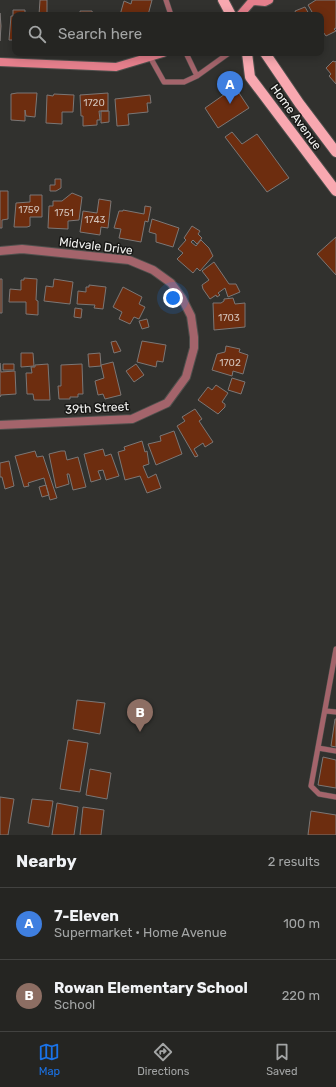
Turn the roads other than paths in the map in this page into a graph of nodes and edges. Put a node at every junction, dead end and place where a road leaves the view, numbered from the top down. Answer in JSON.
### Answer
{"nodes":[{"id":1,"x":166,"y":0,"type":"edge"},
{"id":2,"x":223,"y":0,"type":"edge"},
{"id":3,"x":253,"y":0,"type":"edge"},
{"id":4,"x":269,"y":0,"type":"edge"},
{"id":5,"x":170,"y":12,"type":"edge"},
{"id":6,"x":229,"y":12,"type":"edge"},
{"id":7,"x":243,"y":12,"type":"edge"},
{"id":8,"x":153,"y":56,"type":"edge"},
{"id":9,"x":187,"y":56,"type":"edge"},
{"id":10,"x":225,"y":56,"type":"edge"},
{"id":11,"x":247,"y":56,"type":"edge"},
{"id":12,"x":267,"y":56,"type":"edge"},
{"id":13,"x":150,"y":57,"type":"junction"},
{"id":14,"x":0,"y":62,"type":"edge"},
{"id":15,"x":197,"y":76,"type":"junction"},
{"id":16,"x":336,"y":152,"type":"edge"},
{"id":17,"x":336,"y":191,"type":"edge"},
{"id":18,"x":0,"y":251,"type":"edge"},
{"id":19,"x":194,"y":337,"type":"joint"},
{"id":20,"x":0,"y":425,"type":"edge"},
{"id":21,"x":336,"y":649,"type":"edge"},
{"id":22,"x":334,"y":668,"type":"edge"},
{"id":23,"x":326,"y":711,"type":"junction"},
{"id":24,"x":336,"y":712,"type":"edge"},
{"id":25,"x":318,"y":748,"type":"junction"},
{"id":26,"x":336,"y":751,"type":"edge"},
{"id":27,"x":336,"y":797,"type":"edge"}],
"edges":[{"from":1,"to":5,"type":"lane"},
{"from":2,"to":6,"type":"main road"},
{"from":3,"to":4,"type":"street"},
{"from":3,"to":7,"type":"street"},
{"from":8,"to":13,"type":"street"},
{"from":9,"to":15,"type":"lane"},
{"from":10,"to":15,"type":"lane"},
{"from":11,"to":17,"type":"main road","name":"Home Avenue"},
{"from":12,"to":16,"type":"main road","name":"Home Avenue"},
{"from":13,"to":14,"type":"street"},
{"from":13,"to":15,"type":"lane"},
{"from":18,"to":19,"type":"street","name":"Midvale Drive"},
{"from":19,"to":20,"type":"street","name":"39th Street"},
{"from":21,"to":22,"type":"lane"},
{"from":22,"to":23,"type":"lane"},
{"from":23,"to":24,"type":"lane"},
{"from":23,"to":25,"type":"lane"},
{"from":25,"to":26,"type":"lane"},
{"from":25,"to":27,"type":"lane"}]}
